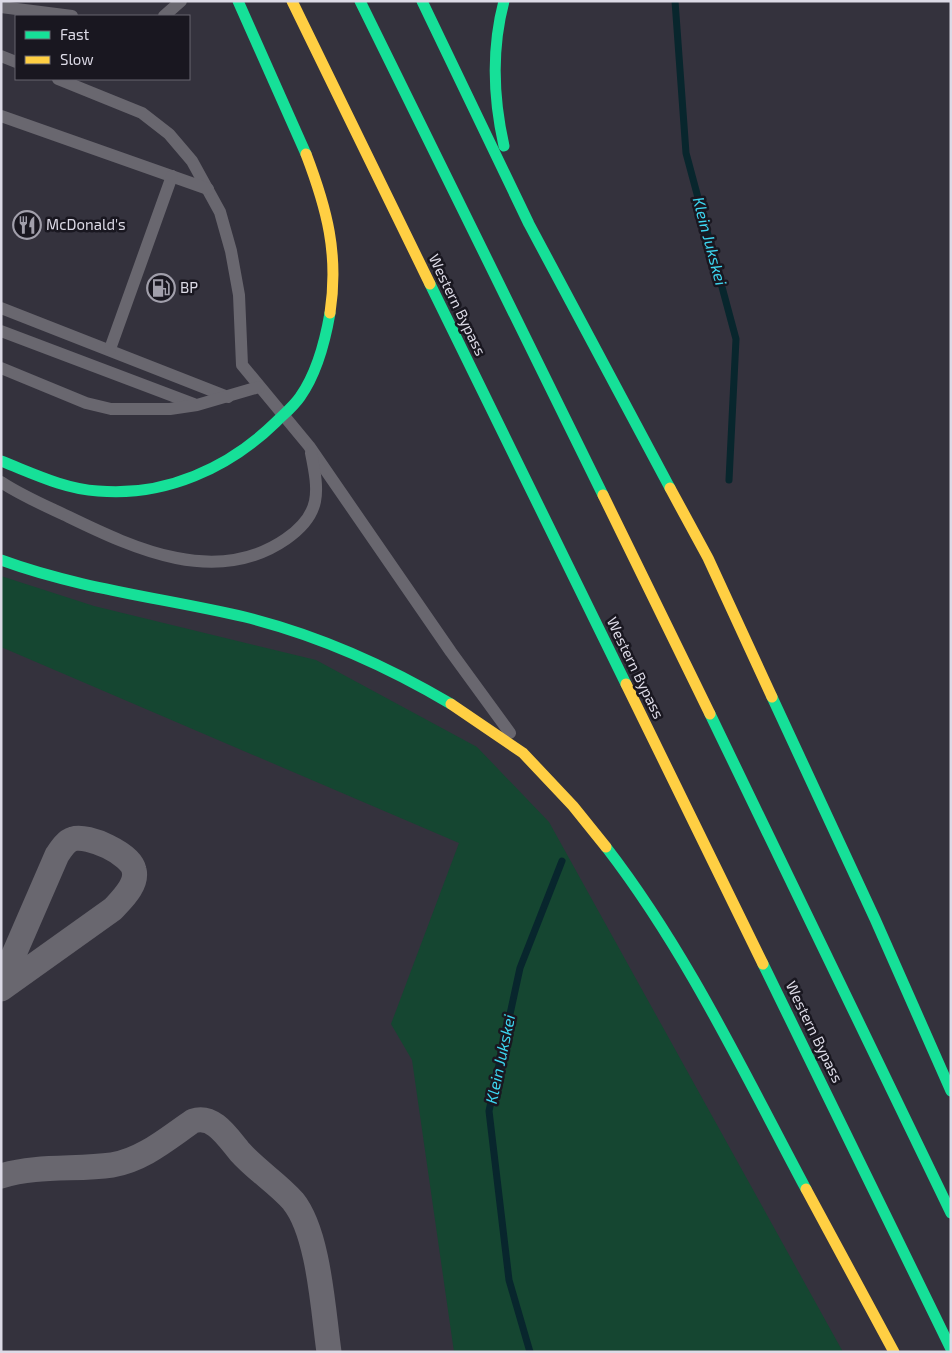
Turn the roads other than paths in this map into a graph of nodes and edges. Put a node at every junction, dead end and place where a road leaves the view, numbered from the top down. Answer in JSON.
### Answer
{"nodes":[{"id":1,"x":181,"y":1,"type":"edge"},
{"id":2,"x":238,"y":1,"type":"edge"},
{"id":3,"x":292,"y":1,"type":"edge"},
{"id":4,"x":360,"y":1,"type":"edge"},
{"id":5,"x":422,"y":1,"type":"edge"},
{"id":6,"x":504,"y":1,"type":"edge"},
{"id":7,"x":1,"y":8,"type":"edge"},
{"id":8,"x":63,"y":15,"type":"edge"},
{"id":9,"x":165,"y":15,"type":"edge"},
{"id":10,"x":1,"y":56,"type":"edge"},
{"id":11,"x":15,"y":62,"type":"edge"},
{"id":12,"x":60,"y":80,"type":"edge"},
{"id":13,"x":1,"y":116,"type":"edge"},
{"id":14,"x":172,"y":176,"type":"junction"},
{"id":15,"x":208,"y":188,"type":"junction"},
{"id":16,"x":529,"y":224,"type":"junction"},
{"id":17,"x":1,"y":308,"type":"edge"},
{"id":18,"x":1,"y":331,"type":"edge"},
{"id":19,"x":110,"y":349,"type":"junction"},
{"id":20,"x":1,"y":368,"type":"edge"},
{"id":21,"x":261,"y":389,"type":"junction"},
{"id":22,"x":228,"y":397,"type":"junction"},
{"id":23,"x":197,"y":405,"type":"junction"},
{"id":24,"x":309,"y":446,"type":"junction"},
{"id":25,"x":1,"y":461,"type":"edge"},
{"id":26,"x":1,"y":482,"type":"edge"},
{"id":27,"x":1,"y":560,"type":"edge"},
{"id":28,"x":526,"y":755,"type":"junction"},
{"id":29,"x":1,"y":984,"type":"edge"},
{"id":30,"x":1,"y":989,"type":"edge"},
{"id":31,"x":951,"y":1091,"type":"edge"},
{"id":32,"x":4,"y":1170,"type":"edge"},
{"id":33,"x":951,"y":1213,"type":"edge"},
{"id":34,"x":951,"y":1349,"type":"edge"},
{"id":35,"x":329,"y":1352,"type":"edge"},
{"id":36,"x":894,"y":1352,"type":"edge"}],
"edges":[{"from":1,"to":9,"type":"lane"},
{"from":2,"to":25,"type":"highway"},
{"from":3,"to":34,"type":"highway","name":"Western Bypass"},
{"from":4,"to":33,"type":"highway"},
{"from":5,"to":16,"type":"highway"},
{"from":6,"to":16,"type":"highway"},
{"from":7,"to":8,"type":"lane"},
{"from":10,"to":11,"type":"lane"},
{"from":12,"to":15,"type":"lane"},
{"from":13,"to":14,"type":"lane"},
{"from":14,"to":15,"type":"lane"},
{"from":14,"to":19,"type":"lane"},
{"from":15,"to":21,"type":"lane"},
{"from":16,"to":31,"type":"highway"},
{"from":17,"to":19,"type":"lane"},
{"from":18,"to":23,"type":"lane"},
{"from":19,"to":22,"type":"lane"},
{"from":20,"to":23,"type":"lane"},
{"from":21,"to":22,"type":"lane"},
{"from":21,"to":24,"type":"lane"},
{"from":22,"to":23,"type":"lane"},
{"from":24,"to":26,"type":"lane"},
{"from":24,"to":28,"type":"lane"},
{"from":27,"to":28,"type":"highway"},
{"from":28,"to":36,"type":"highway"},
{"from":29,"to":30,"type":"street"},
{"from":32,"to":35,"type":"street"}]}
